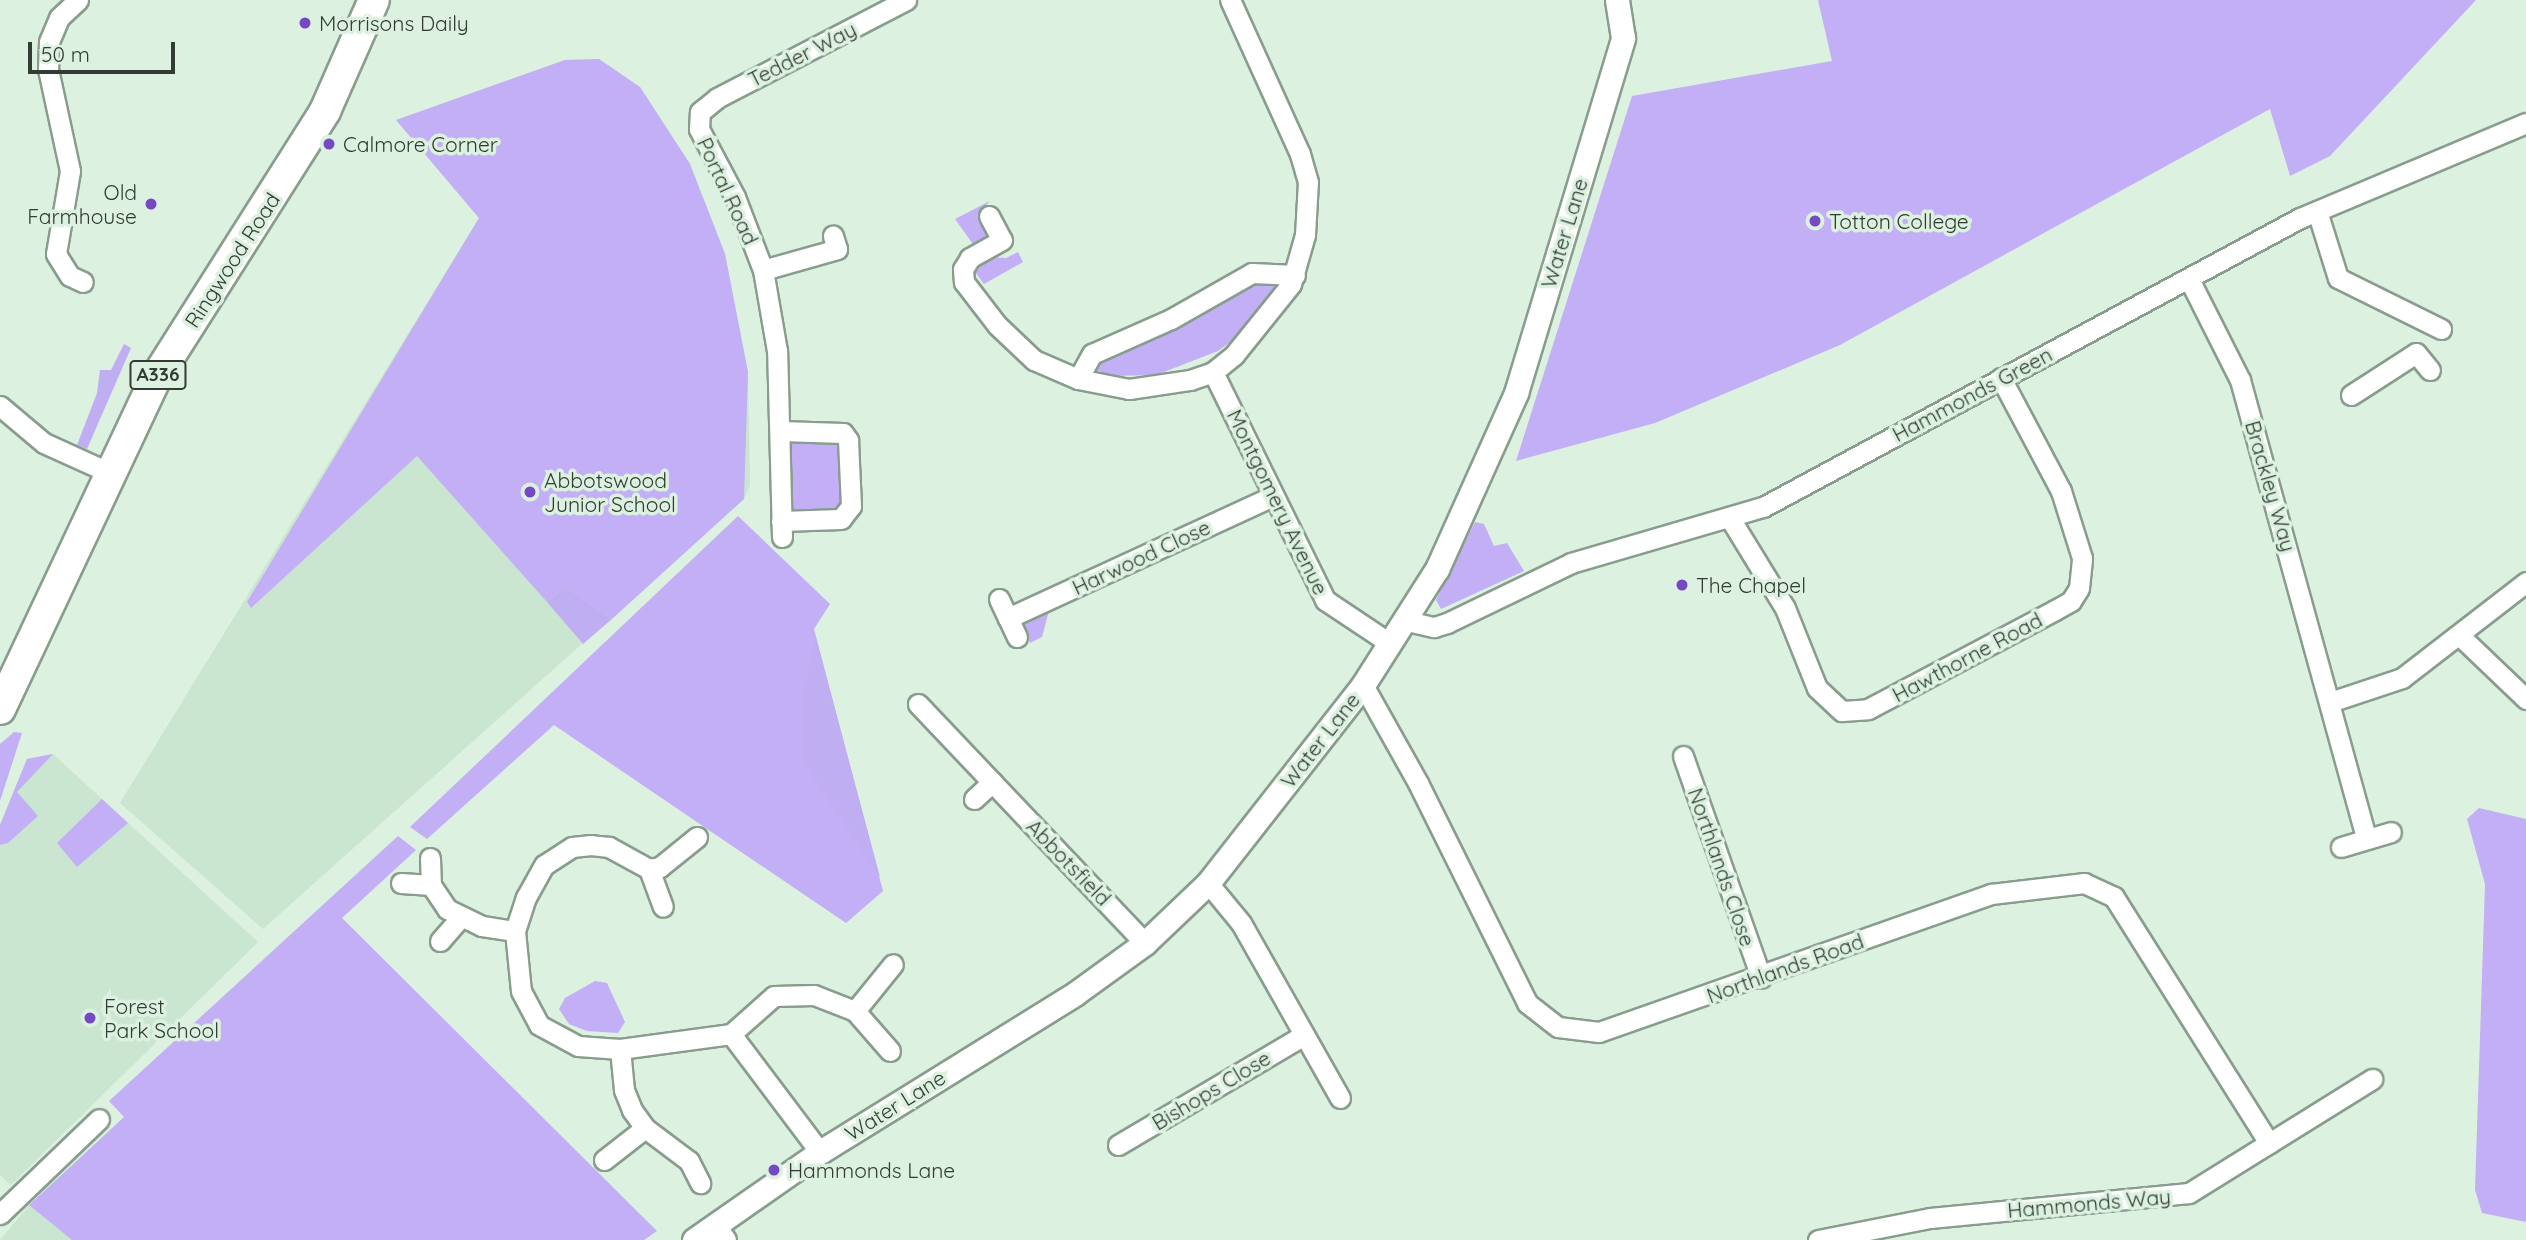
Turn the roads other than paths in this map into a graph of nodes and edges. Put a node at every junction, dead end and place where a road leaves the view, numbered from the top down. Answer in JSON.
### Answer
{"nodes":[{"id":1,"x":78,"y":0,"type":"edge"},
{"id":2,"x":374,"y":0,"type":"edge"},
{"id":3,"x":906,"y":0,"type":"edge"},
{"id":4,"x":1230,"y":0,"type":"edge"},
{"id":5,"x":1617,"y":0,"type":"edge"},
{"id":6,"x":700,"y":112,"type":"joint"},
{"id":7,"x":2526,"y":123,"type":"edge"},
{"id":8,"x":2317,"y":211,"type":"junction"},
{"id":9,"x":989,"y":216,"type":"dead end"},
{"id":10,"x":837,"y":249,"type":"dead end"},
{"id":11,"x":763,"y":270,"type":"junction"},
{"id":12,"x":1295,"y":275,"type":"junction"},
{"id":13,"x":2189,"y":279,"type":"junction"},
{"id":14,"x":83,"y":282,"type":"dead end"},
{"id":15,"x":2441,"y":329,"type":"dead end"},
{"id":16,"x":2430,"y":370,"type":"dead end"},
{"id":17,"x":1213,"y":372,"type":"junction"},
{"id":18,"x":2001,"y":378,"type":"junction"},
{"id":19,"x":1078,"y":379,"type":"junction"},
{"id":20,"x":2351,"y":395,"type":"dead end"},
{"id":21,"x":0,"y":406,"type":"edge"},
{"id":22,"x":780,"y":430,"type":"junction"},
{"id":23,"x":108,"y":472,"type":"junction"},
{"id":24,"x":1273,"y":496,"type":"junction"},
{"id":25,"x":1731,"y":520,"type":"junction"},
{"id":26,"x":2526,"y":582,"type":"edge"},
{"id":27,"x":999,"y":599,"type":"dead end"},
{"id":28,"x":1008,"y":618,"type":"junction"},
{"id":29,"x":1407,"y":621,"type":"junction"},
{"id":30,"x":2459,"y":635,"type":"junction"},
{"id":31,"x":1017,"y":638,"type":"dead end"},
{"id":32,"x":1391,"y":644,"type":"junction"},
{"id":33,"x":1363,"y":685,"type":"junction"},
{"id":34,"x":2526,"y":699,"type":"edge"},
{"id":35,"x":2330,"y":702,"type":"junction"},
{"id":36,"x":918,"y":704,"type":"dead end"},
{"id":37,"x":0,"y":709,"type":"edge"},
{"id":38,"x":1684,"y":756,"type":"dead end"},
{"id":39,"x":992,"y":782,"type":"junction"},
{"id":40,"x":974,"y":799,"type":"dead end"},
{"id":41,"x":2391,"y":832,"type":"dead end"},
{"id":42,"x":697,"y":837,"type":"dead end"},
{"id":43,"x":2366,"y":839,"type":"junction"},
{"id":44,"x":2341,"y":847,"type":"dead end"},
{"id":45,"x":430,"y":858,"type":"dead end"},
{"id":46,"x":649,"y":869,"type":"junction"},
{"id":47,"x":401,"y":883,"type":"dead end"},
{"id":48,"x":1208,"y":883,"type":"junction"},
{"id":49,"x":431,"y":885,"type":"junction"},
{"id":50,"x":663,"y":907,"type":"dead end"},
{"id":51,"x":460,"y":918,"type":"junction"},
{"id":52,"x":515,"y":931,"type":"junction"},
{"id":53,"x":440,"y":941,"type":"dead end"},
{"id":54,"x":1145,"y":943,"type":"junction"},
{"id":55,"x":893,"y":964,"type":"dead end"},
{"id":56,"x":1761,"y":978,"type":"junction"},
{"id":57,"x":855,"y":1011,"type":"junction"},
{"id":58,"x":732,"y":1034,"type":"junction"},
{"id":59,"x":1304,"y":1035,"type":"junction"},
{"id":60,"x":620,"y":1049,"type":"junction"},
{"id":61,"x":890,"y":1051,"type":"dead end"},
{"id":62,"x":2372,"y":1079,"type":"dead end"},
{"id":63,"x":1340,"y":1098,"type":"dead end"},
{"id":64,"x":99,"y":1119,"type":"dead end"},
{"id":65,"x":645,"y":1128,"type":"junction"},
{"id":66,"x":2269,"y":1143,"type":"junction"},
{"id":67,"x":1118,"y":1145,"type":"dead end"},
{"id":68,"x":820,"y":1152,"type":"junction"},
{"id":69,"x":604,"y":1160,"type":"dead end"},
{"id":70,"x":700,"y":1183,"type":"dead end"},
{"id":71,"x":0,"y":1214,"type":"edge"},
{"id":72,"x":721,"y":1233,"type":"edge"},
{"id":73,"x":694,"y":1240,"type":"edge"},
{"id":74,"x":1818,"y":1240,"type":"edge"}],
"edges":[{"from":1,"to":14,"type":"street"},
{"from":2,"to":23,"type":"main road","name":"Ringwood Road","number":"A336"},
{"from":3,"to":6,"type":"street","name":"Tedder Way"},
{"from":4,"to":12,"type":"street"},
{"from":5,"to":29,"type":"street","name":"Water Lane"},
{"from":6,"to":11,"type":"street","name":"Portal Road"},
{"from":7,"to":8,"type":"street","name":"Hammonds Green"},
{"from":8,"to":13,"type":"street","name":"Hammonds Green"},
{"from":8,"to":15,"type":"street"},
{"from":9,"to":19,"type":"street"},
{"from":10,"to":11,"type":"street","name":"Portal Road"},
{"from":11,"to":22,"type":"street","name":"Portal Road"},
{"from":12,"to":17,"type":"street"},
{"from":12,"to":19,"type":"street"},
{"from":13,"to":18,"type":"street","name":"Hammonds Green"},
{"from":13,"to":35,"type":"street","name":"Brackley Way"},
{"from":16,"to":20,"type":"street"},
{"from":17,"to":19,"type":"street"},
{"from":17,"to":24,"type":"street","name":"Montgomery Avenue"},
{"from":18,"to":25,"type":"street","name":"Hammonds Green"},
{"from":18,"to":25,"type":"street","name":"Hawthorne Road"},
{"from":21,"to":23,"type":"street"},
{"from":22,"to":22,"type":"street","name":"Portal Road"},
{"from":23,"to":37,"type":"main road","name":"Ringwood Road","number":"A336"},
{"from":24,"to":28,"type":"street","name":"Harwood Close"},
{"from":24,"to":32,"type":"street","name":"Montgomery Avenue"},
{"from":25,"to":29,"type":"street","name":"Hammonds Green"},
{"from":26,"to":30,"type":"street"},
{"from":27,"to":28,"type":"street"},
{"from":28,"to":31,"type":"street"},
{"from":29,"to":32,"type":"street","name":"Water Lane"},
{"from":30,"to":34,"type":"street"},
{"from":30,"to":35,"type":"street"},
{"from":32,"to":33,"type":"street","name":"Water Lane"},
{"from":33,"to":48,"type":"street","name":"Water Lane"},
{"from":33,"to":56,"type":"street","name":"Northlands Road"},
{"from":35,"to":43,"type":"street","name":"Brackley Way"},
{"from":36,"to":39,"type":"street","name":"Abbotsfield"},
{"from":38,"to":56,"type":"street","name":"Northlands Close"},
{"from":39,"to":40,"type":"street"},
{"from":39,"to":54,"type":"street","name":"Abbotsfield"},
{"from":41,"to":43,"type":"street"},
{"from":42,"to":46,"type":"street"},
{"from":43,"to":44,"type":"street"},
{"from":45,"to":49,"type":"street"},
{"from":46,"to":50,"type":"street"},
{"from":46,"to":52,"type":"street"},
{"from":47,"to":49,"type":"street"},
{"from":48,"to":54,"type":"street","name":"Water Lane"},
{"from":48,"to":59,"type":"street"},
{"from":49,"to":51,"type":"street"},
{"from":51,"to":52,"type":"street"},
{"from":51,"to":53,"type":"street"},
{"from":52,"to":60,"type":"street"},
{"from":54,"to":68,"type":"street","name":"Water Lane"},
{"from":55,"to":57,"type":"street"},
{"from":56,"to":66,"type":"street","name":"Northlands Road"},
{"from":57,"to":58,"type":"street"},
{"from":57,"to":61,"type":"street"},
{"from":58,"to":60,"type":"street"},
{"from":58,"to":68,"type":"street"},
{"from":59,"to":63,"type":"street"},
{"from":59,"to":67,"type":"street","name":"Bishops Close"},
{"from":60,"to":65,"type":"street"},
{"from":62,"to":66,"type":"street","name":"Hammonds Way"},
{"from":64,"to":71,"type":"street"},
{"from":65,"to":69,"type":"street"},
{"from":65,"to":70,"type":"street"},
{"from":66,"to":74,"type":"street","name":"Hammonds Way"},
{"from":68,"to":72,"type":"street","name":"Water Lane"},
{"from":72,"to":73,"type":"street","name":"Water Lane"}]}
